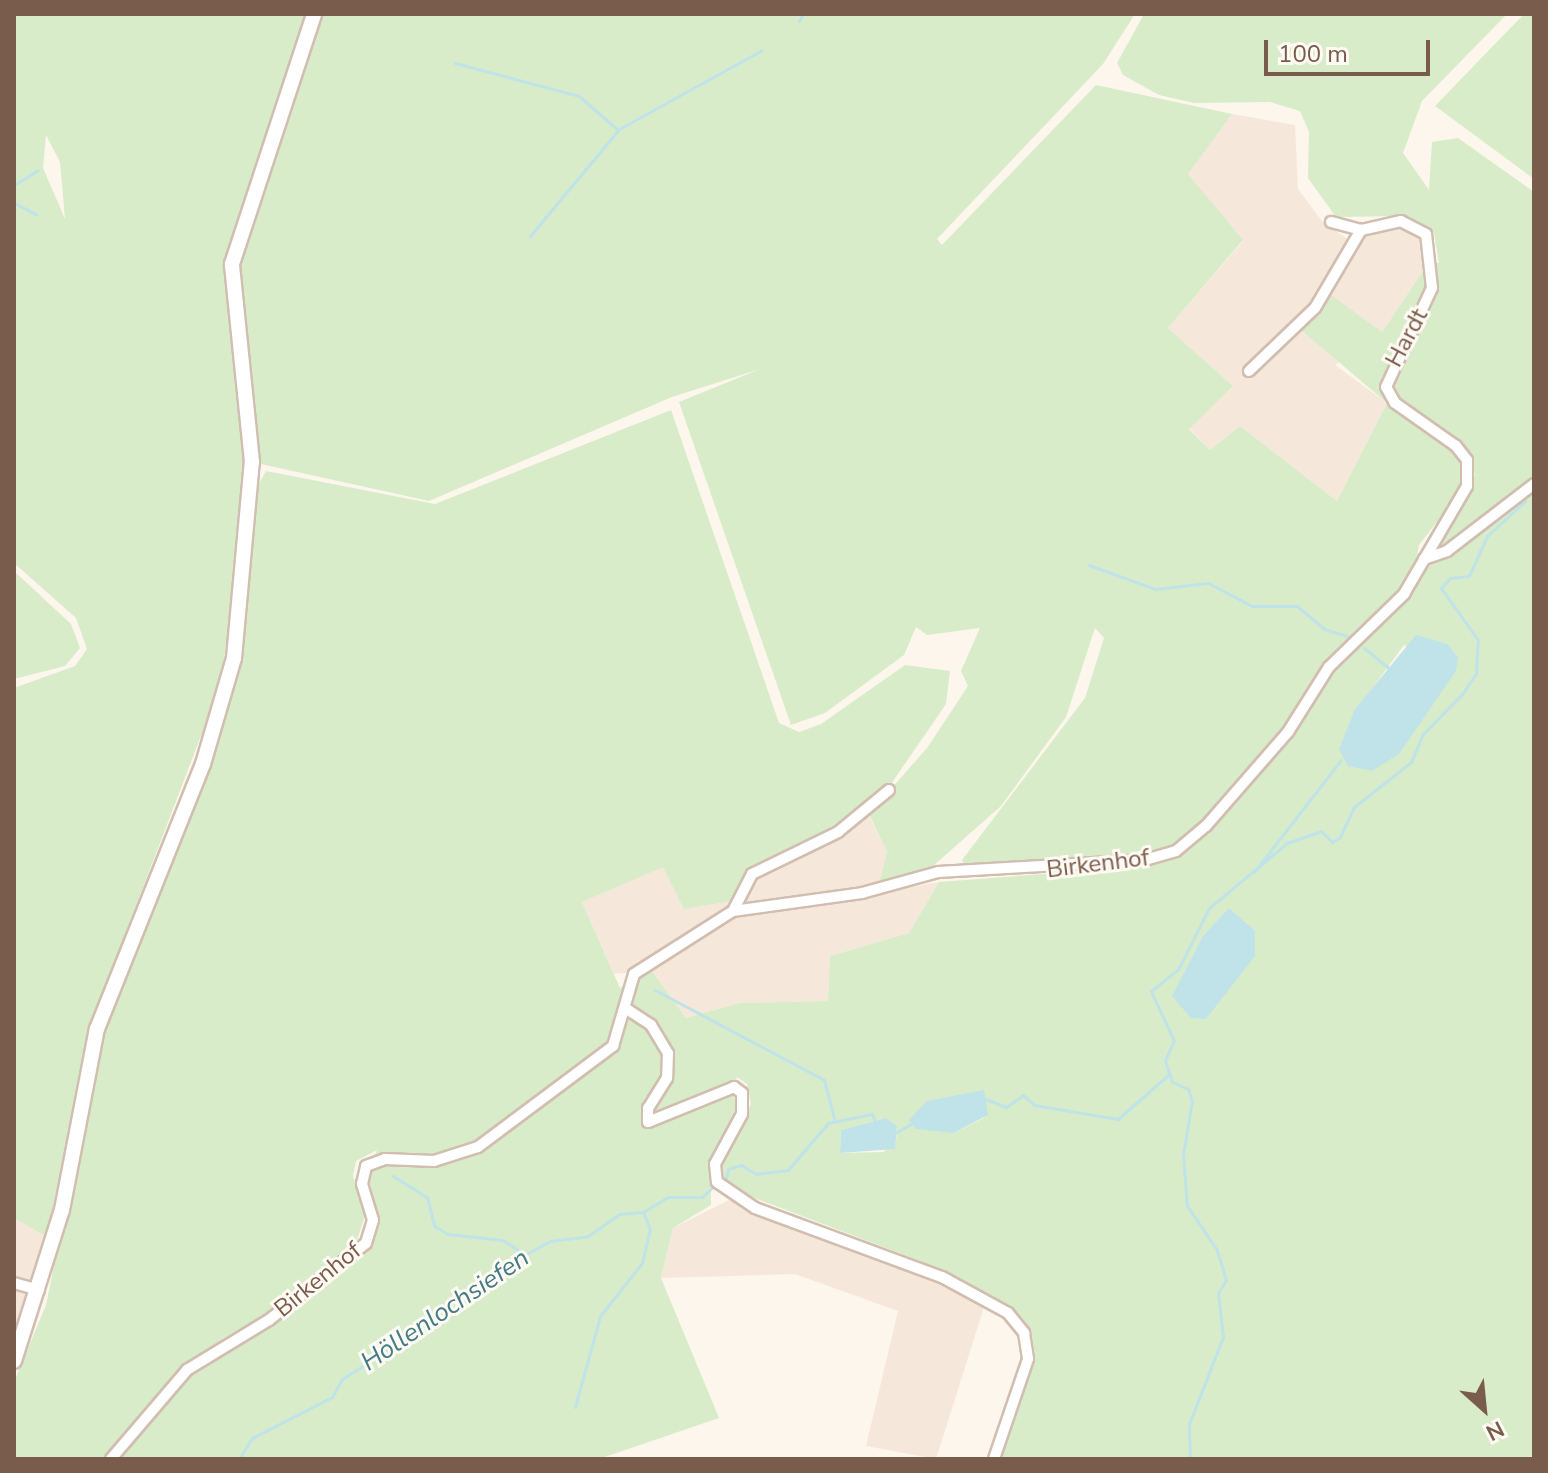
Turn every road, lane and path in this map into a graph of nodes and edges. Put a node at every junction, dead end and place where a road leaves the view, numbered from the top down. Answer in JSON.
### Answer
{"nodes":[{"id":1,"x":314,"y":14,"type":"edge"},
{"id":2,"x":1331,"y":222,"type":"dead end"},
{"id":3,"x":1361,"y":230,"type":"junction"},
{"id":4,"x":1249,"y":371,"type":"dead end"},
{"id":5,"x":1534,"y":484,"type":"edge"},
{"id":6,"x":1424,"y":559,"type":"junction"},
{"id":7,"x":889,"y":790,"type":"dead end"},
{"id":8,"x":733,"y":911,"type":"junction"},
{"id":9,"x":625,"y":1008,"type":"junction"},
{"id":10,"x":14,"y":1283,"type":"edge"},
{"id":11,"x":39,"y":1290,"type":"junction"},
{"id":12,"x":14,"y":1361,"type":"edge"},
{"id":13,"x":111,"y":1459,"type":"edge"},
{"id":14,"x":994,"y":1459,"type":"edge"}],
"edges":[{"from":1,"to":11,"type":"street"},
{"from":2,"to":3,"type":"street","name":"Hardt"},
{"from":3,"to":4,"type":"street"},
{"from":3,"to":6,"type":"street","name":"Hardt"},
{"from":5,"to":6,"type":"street"},
{"from":6,"to":8,"type":"street","name":"Birkenhof"},
{"from":7,"to":8,"type":"street"},
{"from":8,"to":9,"type":"street","name":"Birkenhof"},
{"from":9,"to":13,"type":"street","name":"Birkenhof"},
{"from":9,"to":14,"type":"street"},
{"from":10,"to":11,"type":"street"},
{"from":11,"to":12,"type":"street"}]}
